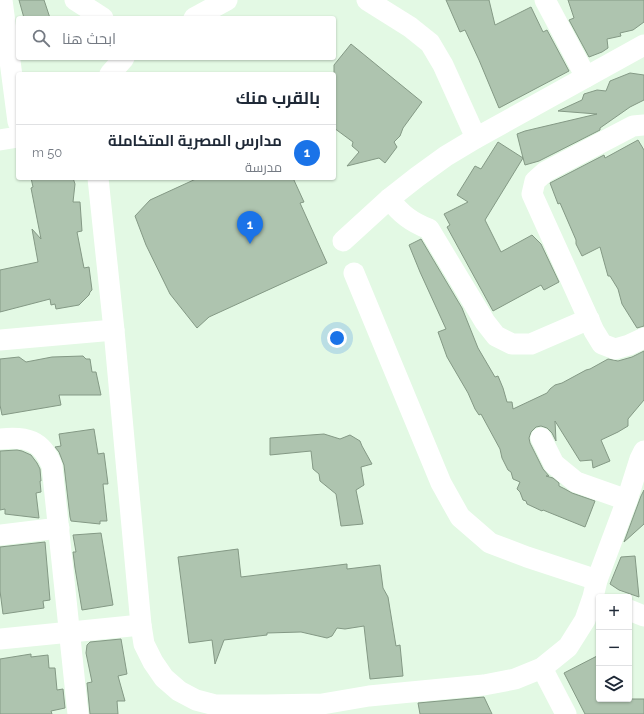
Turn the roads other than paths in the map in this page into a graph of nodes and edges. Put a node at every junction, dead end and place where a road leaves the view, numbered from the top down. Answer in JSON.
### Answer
{"nodes":[{"id":1,"x":2,"y":0,"type":"edge"},
{"id":2,"x":75,"y":0,"type":"edge"},
{"id":3,"x":227,"y":0,"type":"edge"},
{"id":4,"x":366,"y":0,"type":"edge"},
{"id":5,"x":545,"y":0,"type":"edge"},
{"id":6,"x":100,"y":16,"type":"edge"},
{"id":7,"x":198,"y":16,"type":"edge"},
{"id":8,"x":644,"y":45,"type":"edge"},
{"id":9,"x":122,"y":60,"type":"edge"},
{"id":10,"x":112,"y":72,"type":"edge"},
{"id":11,"x":586,"y":77,"type":"junction"},
{"id":12,"x":16,"y":107,"type":"edge"},
{"id":13,"x":644,"y":125,"type":"edge"},
{"id":14,"x":16,"y":137,"type":"edge"},
{"id":15,"x":476,"y":138,"type":"junction"},
{"id":16,"x":0,"y":140,"type":"edge"},
{"id":17,"x":98,"y":180,"type":"edge"},
{"id":18,"x":389,"y":199,"type":"junction"},
{"id":19,"x":343,"y":241,"type":"dead end"},
{"id":20,"x":354,"y":273,"type":"dead end"},
{"id":21,"x":589,"y":319,"type":"junction"},
{"id":22,"x":114,"y":330,"type":"junction"},
{"id":23,"x":644,"y":338,"type":"edge"},
{"id":24,"x":0,"y":340,"type":"edge"},
{"id":25,"x":541,"y":438,"type":"dead end"},
{"id":26,"x":0,"y":439,"type":"edge"},
{"id":27,"x":644,"y":451,"type":"edge"},
{"id":28,"x":635,"y":489,"type":"edge"},
{"id":29,"x":59,"y":528,"type":"junction"},
{"id":30,"x":0,"y":535,"type":"edge"},
{"id":31,"x":596,"y":592,"type":"edge"},
{"id":32,"x":632,"y":611,"type":"edge"},
{"id":33,"x":644,"y":616,"type":"edge"},
{"id":34,"x":141,"y":625,"type":"junction"},
{"id":35,"x":69,"y":632,"type":"junction"},
{"id":36,"x":0,"y":639,"type":"edge"},
{"id":37,"x":542,"y":668,"type":"junction"},
{"id":38,"x":370,"y":705,"type":"edge"},
{"id":39,"x":266,"y":710,"type":"edge"},
{"id":40,"x":78,"y":714,"type":"edge"},
{"id":41,"x":566,"y":714,"type":"edge"}],
"edges":[{"from":1,"to":12,"type":"street"},
{"from":2,"to":6,"type":"street"},
{"from":3,"to":7,"type":"street"},
{"from":4,"to":15,"type":"street"},
{"from":5,"to":11,"type":"street"},
{"from":8,"to":11,"type":"street"},
{"from":9,"to":10,"type":"street"},
{"from":11,"to":15,"type":"street"},
{"from":13,"to":21,"type":"street"},
{"from":14,"to":16,"type":"street"},
{"from":15,"to":18,"type":"street"},
{"from":17,"to":22,"type":"street"},
{"from":18,"to":19,"type":"street"},
{"from":18,"to":21,"type":"street"},
{"from":20,"to":31,"type":"street"},
{"from":21,"to":23,"type":"street"},
{"from":22,"to":24,"type":"street"},
{"from":22,"to":34,"type":"street"},
{"from":25,"to":28,"type":"street"},
{"from":26,"to":29,"type":"street"},
{"from":27,"to":28,"type":"street"},
{"from":28,"to":31,"type":"street"},
{"from":29,"to":30,"type":"street"},
{"from":29,"to":35,"type":"street"},
{"from":31,"to":37,"type":"street"},
{"from":32,"to":33,"type":"street"},
{"from":34,"to":35,"type":"street"},
{"from":34,"to":39,"type":"street"},
{"from":35,"to":36,"type":"street"},
{"from":35,"to":40,"type":"street"},
{"from":37,"to":38,"type":"street"},
{"from":37,"to":41,"type":"street"},
{"from":38,"to":39,"type":"street"}]}
